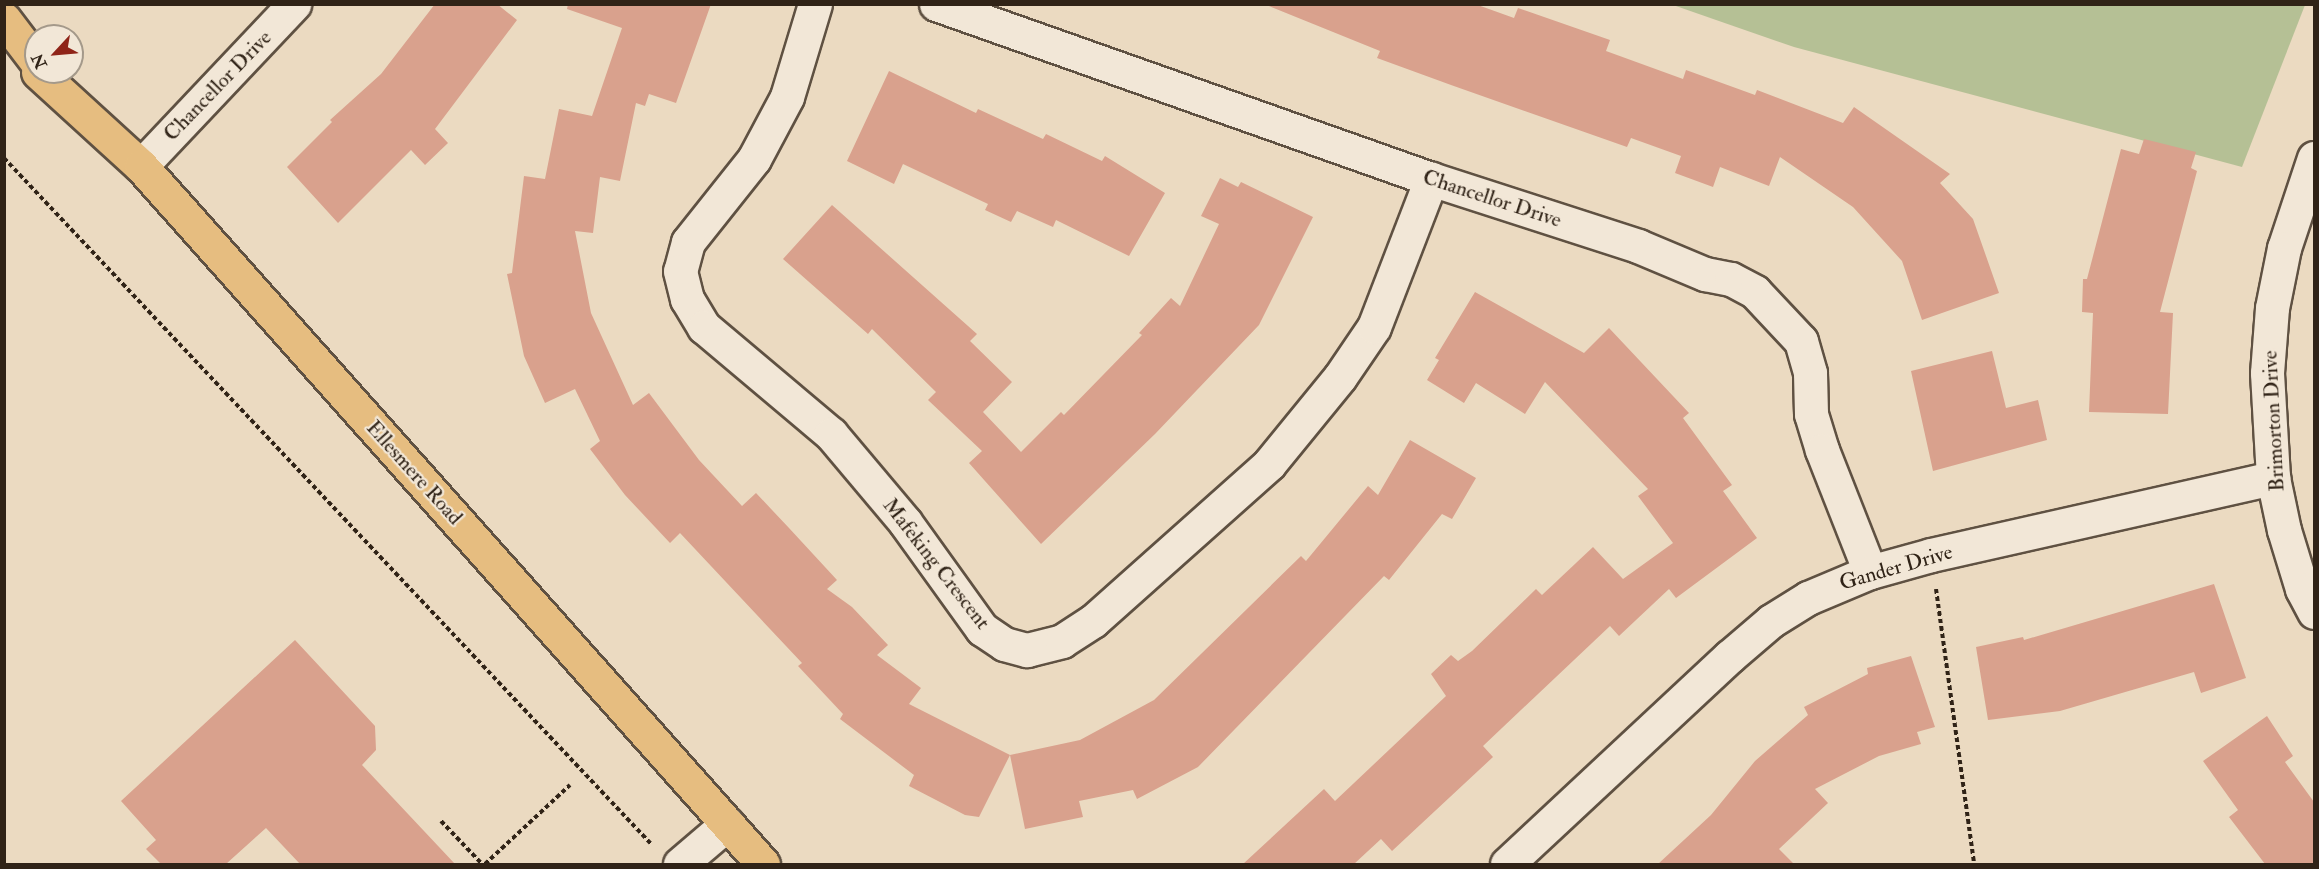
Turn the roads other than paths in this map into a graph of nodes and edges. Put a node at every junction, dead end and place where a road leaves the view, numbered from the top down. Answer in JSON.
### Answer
{"nodes":[{"id":1,"x":294,"y":4,"type":"edge"},
{"id":2,"x":814,"y":4,"type":"edge"},
{"id":3,"x":936,"y":4,"type":"edge"},
{"id":4,"x":4,"y":19,"type":"edge"},
{"id":5,"x":4,"y":43,"type":"edge"},
{"id":6,"x":24,"y":45,"type":"edge"},
{"id":7,"x":24,"y":60,"type":"edge"},
{"id":8,"x":53,"y":84,"type":"edge"},
{"id":9,"x":2314,"y":158,"type":"edge"},
{"id":10,"x":141,"y":166,"type":"junction"},
{"id":11,"x":1431,"y":179,"type":"junction"},
{"id":12,"x":2273,"y":478,"type":"junction"},
{"id":13,"x":1870,"y":572,"type":"junction"},
{"id":14,"x":2314,"y":612,"type":"edge"},
{"id":15,"x":727,"y":824,"type":"junction"},
{"id":16,"x":669,"y":860,"type":"edge"},
{"id":17,"x":763,"y":864,"type":"edge"},
{"id":18,"x":1507,"y":864,"type":"edge"}],
"edges":[{"from":1,"to":10,"type":"street","name":"Chancellor Drive"},
{"from":2,"to":11,"type":"street","name":"Mafeking Crescent"},
{"from":3,"to":11,"type":"street","name":"Chancellor Drive"},
{"from":4,"to":6,"type":"main road"},
{"from":5,"to":7,"type":"main road","name":"Ellesmere Road"},
{"from":8,"to":10,"type":"main road","name":"Ellesmere Road"},
{"from":9,"to":12,"type":"street","name":"Brimorton Drive"},
{"from":10,"to":15,"type":"main road","name":"Ellesmere Road"},
{"from":11,"to":13,"type":"street","name":"Chancellor Drive"},
{"from":12,"to":13,"type":"street","name":"Gander Drive"},
{"from":12,"to":14,"type":"street","name":"Brimorton Drive"},
{"from":13,"to":18,"type":"street","name":"Gander Drive"},
{"from":15,"to":16,"type":"street"},
{"from":15,"to":17,"type":"main road","name":"Ellesmere Road"}]}
